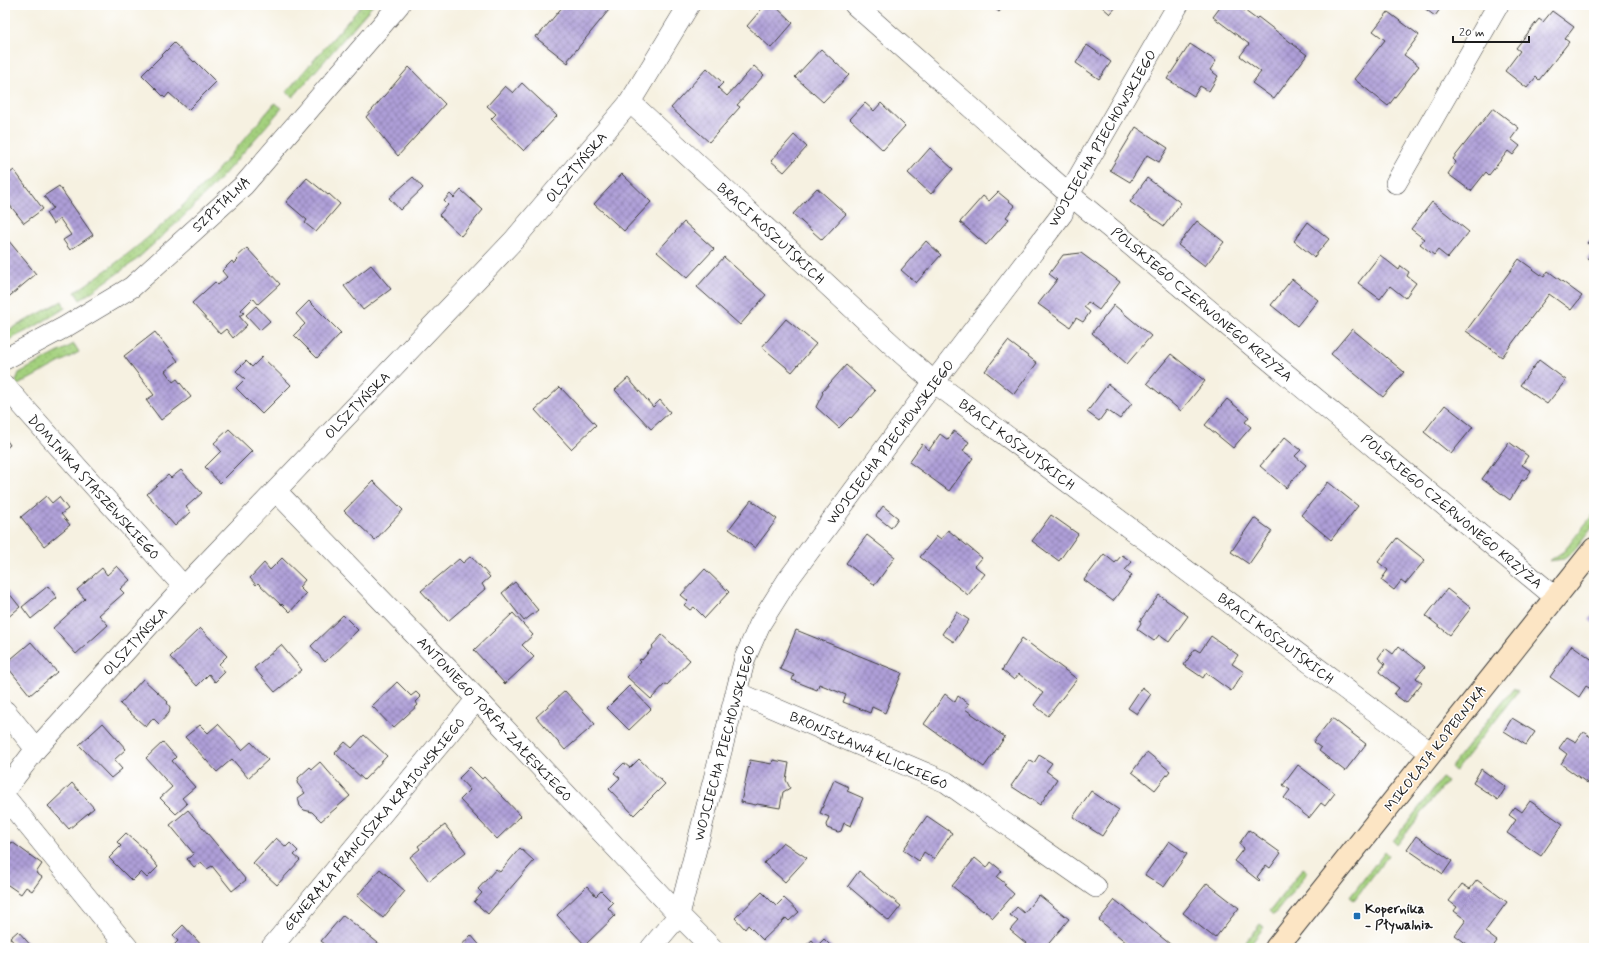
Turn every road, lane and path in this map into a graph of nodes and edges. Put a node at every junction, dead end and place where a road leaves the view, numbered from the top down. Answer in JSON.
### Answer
{"nodes":[{"id":1,"x":399,"y":5,"type":"edge"},
{"id":2,"x":689,"y":5,"type":"edge"},
{"id":3,"x":855,"y":5,"type":"edge"},
{"id":4,"x":1178,"y":5,"type":"edge"},
{"id":5,"x":1498,"y":5,"type":"edge"},
{"id":6,"x":630,"y":102,"type":"junction"},
{"id":7,"x":1396,"y":183,"type":"dead end"},
{"id":8,"x":1069,"y":194,"type":"junction"},
{"id":9,"x":5,"y":359,"type":"edge"},
{"id":10,"x":934,"y":382,"type":"junction"},
{"id":11,"x":5,"y":386,"type":"edge"},
{"id":12,"x":276,"y":490,"type":"junction"},
{"id":13,"x":1594,"y":548,"type":"edge"},
{"id":14,"x":184,"y":587,"type":"junction"},
{"id":15,"x":1556,"y":597,"type":"junction"},
{"id":16,"x":736,"y":692,"type":"junction"},
{"id":17,"x":477,"y":699,"type":"junction"},
{"id":18,"x":5,"y":711,"type":"edge"},
{"id":19,"x":36,"y":749,"type":"junction"},
{"id":20,"x":1431,"y":753,"type":"junction"},
{"id":21,"x":5,"y":790,"type":"edge"},
{"id":22,"x":5,"y":797,"type":"edge"},
{"id":23,"x":1096,"y":887,"type":"dead end"},
{"id":24,"x":679,"y":915,"type":"junction"},
{"id":25,"x":128,"y":948,"type":"edge"},
{"id":26,"x":271,"y":948,"type":"edge"},
{"id":27,"x":650,"y":948,"type":"edge"},
{"id":28,"x":712,"y":948,"type":"edge"},
{"id":29,"x":1276,"y":948,"type":"edge"}],
"edges":[{"from":1,"to":9,"type":"street","name":"SZPITALNA"},
{"from":2,"to":6,"type":"street","name":"OLSZTYŃSKA"},
{"from":3,"to":8,"type":"street","name":"POLSKIEGO CZERWONEGO KRZYŻA"},
{"from":4,"to":8,"type":"street","name":"WOJCIECHA PIECHOWSKIEGO"},
{"from":5,"to":7,"type":"street"},
{"from":6,"to":10,"type":"street","name":"BRACI KOSZUTSKICH"},
{"from":6,"to":12,"type":"street","name":"OLSZTYŃSKA"},
{"from":8,"to":10,"type":"street","name":"WOJCIECHA PIECHOWSKIEGO"},
{"from":8,"to":15,"type":"street","name":"POLSKIEGO CZERWONEGO KRZYŻA"},
{"from":10,"to":16,"type":"street","name":"WOJCIECHA PIECHOWSKIEGO"},
{"from":10,"to":20,"type":"street","name":"BRACI KOSZUTSKICH"},
{"from":11,"to":14,"type":"street","name":"DOMINIKA STASZEWSKIEGO"},
{"from":12,"to":14,"type":"street","name":"OLSZTYŃSKA"},
{"from":12,"to":17,"type":"street","name":"ANTONIEGO TORFA-ZAŁĘSKIEGO"},
{"from":13,"to":15,"type":"street","name":"MIKOŁAJA KOPERNIKA"},
{"from":14,"to":19,"type":"street","name":"OLSZTYŃSKA"},
{"from":15,"to":20,"type":"street","name":"MIKOŁAJA KOPERNIKA"},
{"from":16,"to":23,"type":"street","name":"BRONISŁAWA KLICKIEGO"},
{"from":16,"to":24,"type":"street","name":"WOJCIECHA PIECHOWSKIEGO"},
{"from":17,"to":24,"type":"street","name":"ANTONIEGO TORFA-ZAŁĘSKIEGO"},
{"from":17,"to":26,"type":"street","name":"GENERAŁA FRANCISZKA KRAJOWSKIEGO"},
{"from":18,"to":19,"type":"street"},
{"from":19,"to":21,"type":"street","name":"OLSZTYŃSKA"},
{"from":20,"to":29,"type":"street","name":"MIKOŁAJA KOPERNIKA"},
{"from":22,"to":25,"type":"street"},
{"from":24,"to":27,"type":"street"},
{"from":24,"to":28,"type":"street","name":"ANTONIEGO TORFA-ZAŁĘSKIEGO"}]}
